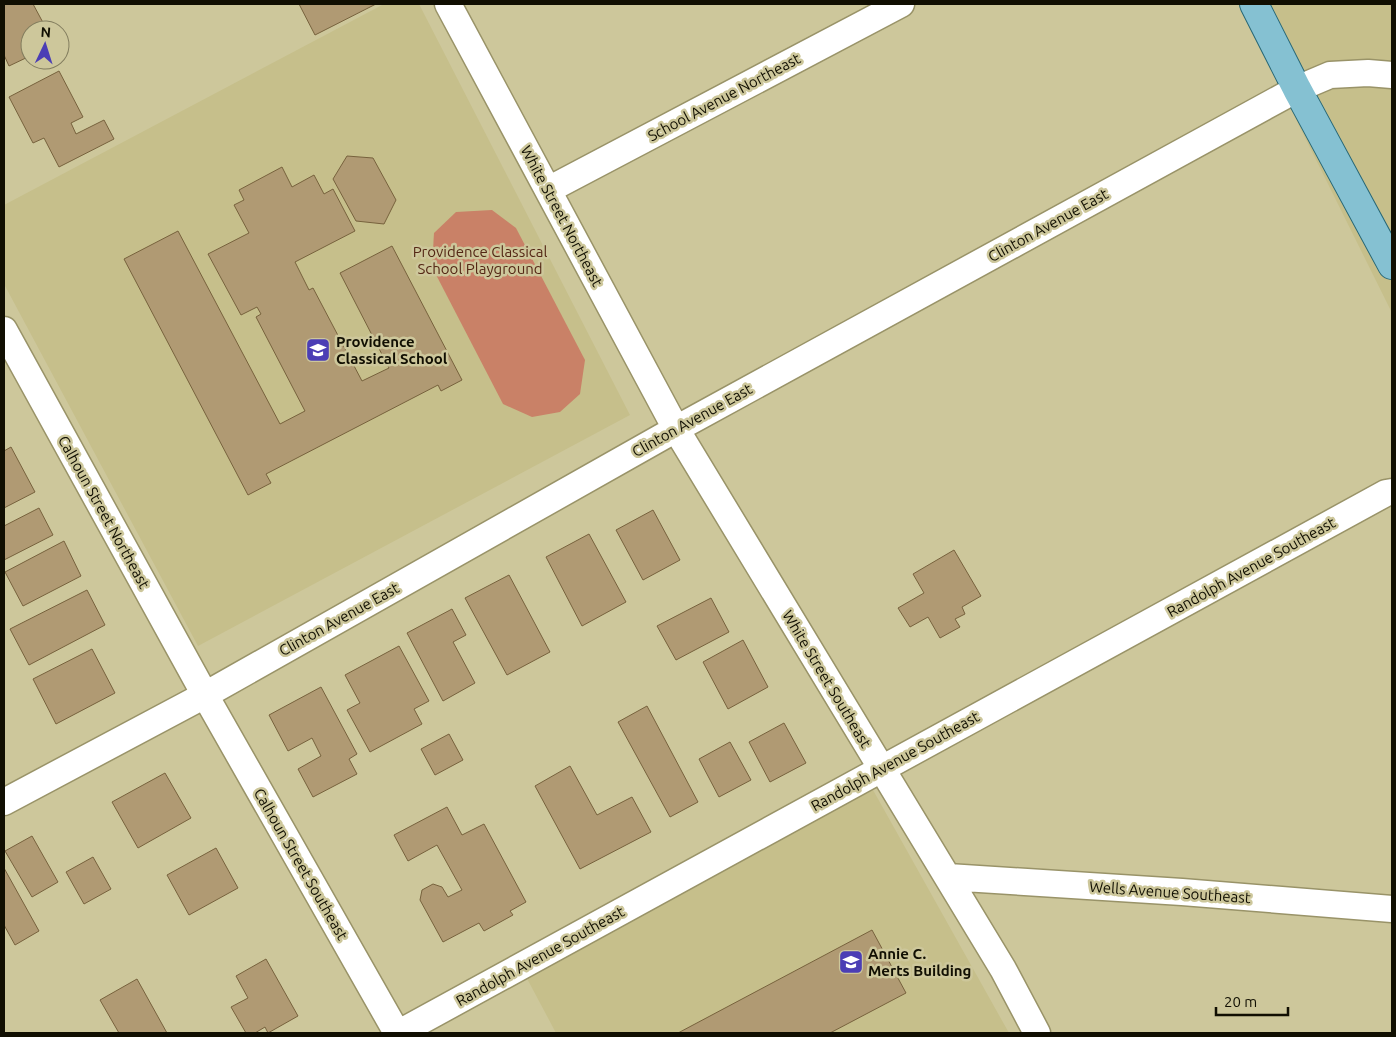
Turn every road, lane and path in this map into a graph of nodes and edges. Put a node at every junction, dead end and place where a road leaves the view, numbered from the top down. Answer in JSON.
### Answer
{"nodes":[{"id":1,"x":448,"y":4,"type":"edge"},
{"id":2,"x":900,"y":4,"type":"edge"},
{"id":3,"x":1254,"y":4,"type":"edge"},
{"id":4,"x":1392,"y":75,"type":"edge"},
{"id":5,"x":1297,"y":89,"type":"junction"},
{"id":6,"x":548,"y":190,"type":"junction"},
{"id":7,"x":1392,"y":265,"type":"edge"},
{"id":8,"x":4,"y":330,"type":"edge"},
{"id":9,"x":676,"y":429,"type":"junction"},
{"id":10,"x":1392,"y":492,"type":"edge"},
{"id":11,"x":204,"y":695,"type":"junction"},
{"id":12,"x":882,"y":769,"type":"junction"},
{"id":13,"x":4,"y":802,"type":"edge"},
{"id":14,"x":948,"y":877,"type":"junction"},
{"id":15,"x":1392,"y":909,"type":"edge"},
{"id":16,"x":398,"y":1033,"type":"edge"},
{"id":17,"x":1037,"y":1033,"type":"edge"}],
"edges":[{"from":1,"to":6,"type":"street","name":"White Street Northeast"},
{"from":2,"to":6,"type":"street","name":"School Avenue Northeast"},
{"from":3,"to":5,"type":"main road"},
{"from":4,"to":5,"type":"street","name":"Clinton Avenue East"},
{"from":5,"to":7,"type":"main road"},
{"from":5,"to":9,"type":"street","name":"Clinton Avenue East"},
{"from":6,"to":9,"type":"street","name":"White Street Northeast"},
{"from":8,"to":11,"type":"street","name":"Calhoun Street Northeast"},
{"from":9,"to":11,"type":"street","name":"Clinton Avenue East"},
{"from":9,"to":12,"type":"street","name":"White Street Southeast"},
{"from":10,"to":12,"type":"street","name":"Randolph Avenue Southeast"},
{"from":11,"to":13,"type":"street","name":"Clinton Avenue East"},
{"from":11,"to":16,"type":"street","name":"Calhoun Street Southeast"},
{"from":12,"to":14,"type":"street","name":"White Street Southeast"},
{"from":12,"to":16,"type":"street","name":"Randolph Avenue Southeast"},
{"from":14,"to":15,"type":"street","name":"Wells Avenue Southeast"},
{"from":14,"to":17,"type":"street","name":"White Street Southeast"}]}
